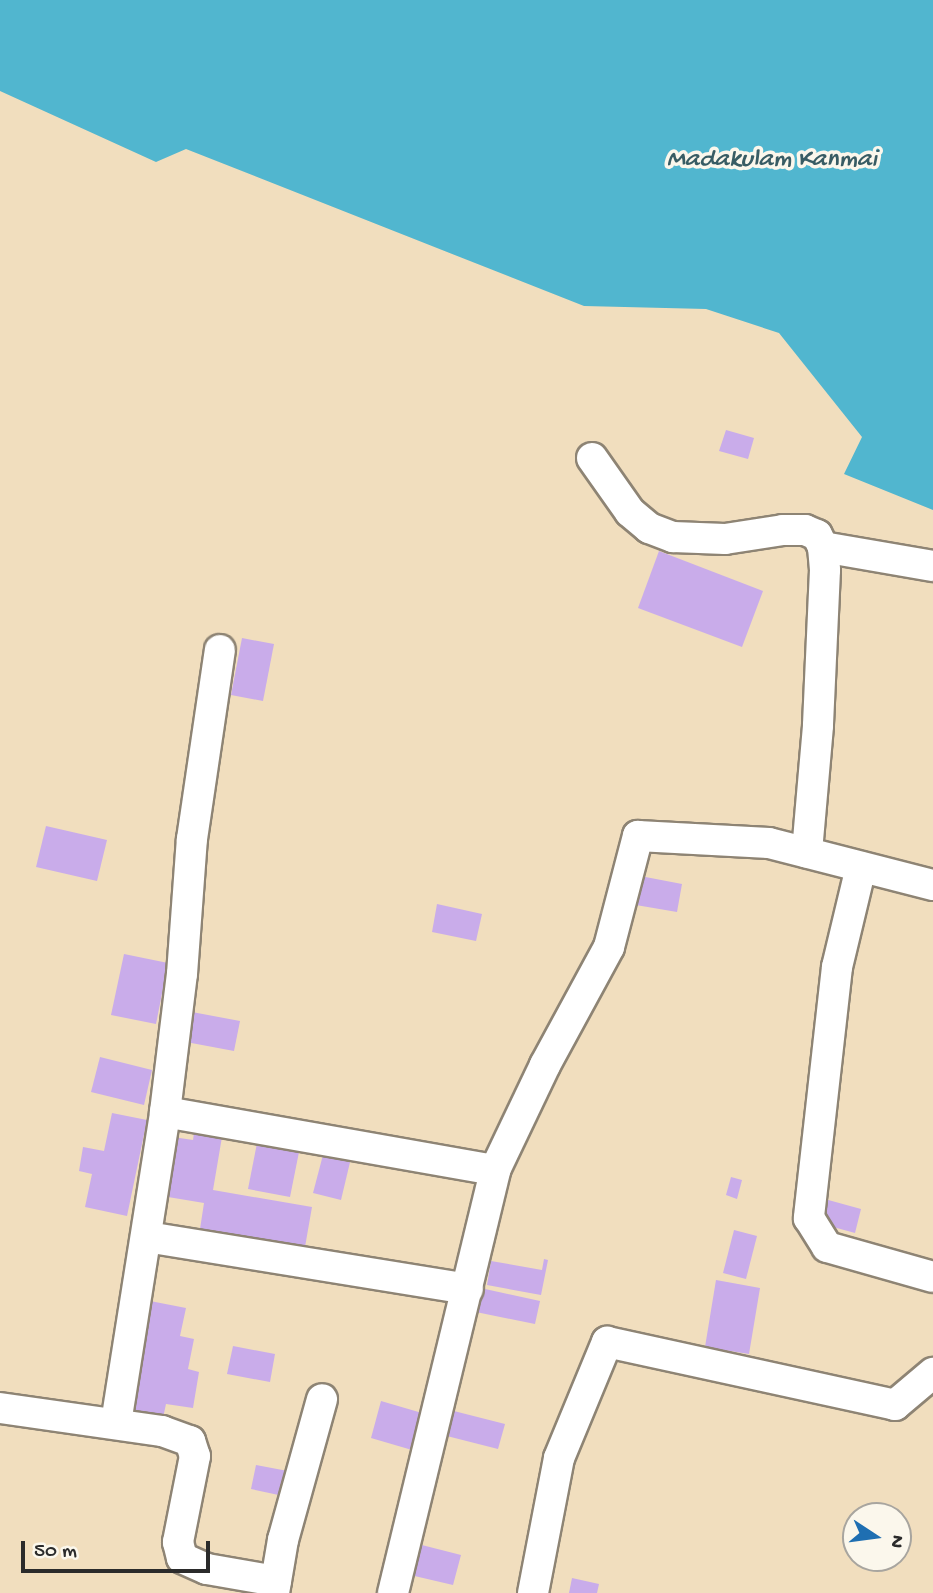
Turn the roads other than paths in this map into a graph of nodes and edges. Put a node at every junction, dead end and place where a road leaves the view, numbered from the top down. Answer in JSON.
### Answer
{"nodes":[{"id":1,"x":592,"y":458,"type":"dead end"},
{"id":2,"x":824,"y":547,"type":"junction"},
{"id":3,"x":933,"y":566,"type":"edge"},
{"id":4,"x":219,"y":650,"type":"dead end"},
{"id":5,"x":807,"y":853,"type":"junction"},
{"id":6,"x":861,"y":867,"type":"junction"},
{"id":7,"x":933,"y":885,"type":"edge"},
{"id":8,"x":165,"y":1112,"type":"junction"},
{"id":9,"x":495,"y":1170,"type":"junction"},
{"id":10,"x":147,"y":1237,"type":"junction"},
{"id":11,"x":933,"y":1277,"type":"edge"},
{"id":12,"x":468,"y":1289,"type":"junction"},
{"id":13,"x":933,"y":1373,"type":"edge"},
{"id":14,"x":322,"y":1399,"type":"dead end"},
{"id":15,"x":0,"y":1408,"type":"edge"},
{"id":16,"x":116,"y":1423,"type":"junction"},
{"id":17,"x":275,"y":1587,"type":"edge"},
{"id":18,"x":393,"y":1593,"type":"edge"},
{"id":19,"x":533,"y":1593,"type":"edge"}],
"edges":[{"from":1,"to":2,"type":"street"},
{"from":2,"to":3,"type":"street"},
{"from":2,"to":5,"type":"street"},
{"from":4,"to":8,"type":"street"},
{"from":5,"to":6,"type":"street"},
{"from":5,"to":9,"type":"street"},
{"from":6,"to":7,"type":"street"},
{"from":6,"to":11,"type":"street"},
{"from":8,"to":9,"type":"street"},
{"from":8,"to":10,"type":"street"},
{"from":9,"to":12,"type":"street"},
{"from":10,"to":12,"type":"street"},
{"from":10,"to":16,"type":"street"},
{"from":12,"to":18,"type":"street"},
{"from":13,"to":19,"type":"street"},
{"from":14,"to":17,"type":"street"},
{"from":15,"to":16,"type":"street"},
{"from":16,"to":17,"type":"street"}]}
